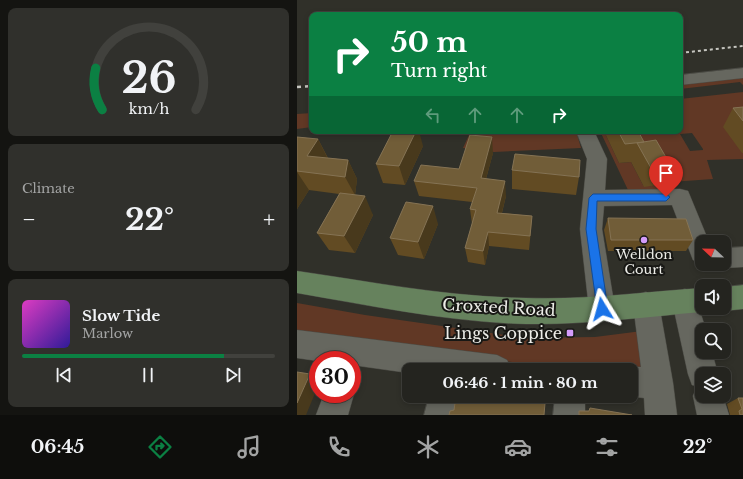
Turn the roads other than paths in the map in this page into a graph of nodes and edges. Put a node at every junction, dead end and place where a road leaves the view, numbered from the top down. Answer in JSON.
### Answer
{"nodes":[{"id":1,"x":743,"y":73,"type":"edge"},
{"id":2,"x":683,"y":80,"type":"edge"},
{"id":3,"x":586,"y":134,"type":"edge"},
{"id":4,"x":593,"y":198,"type":"junction"},
{"id":5,"x":695,"y":235,"type":"edge"},
{"id":6,"x":743,"y":257,"type":"edge"},
{"id":7,"x":731,"y":258,"type":"edge"},
{"id":8,"x":297,"y":282,"type":"edge"},
{"id":9,"x":743,"y":297,"type":"edge"},
{"id":10,"x":731,"y":298,"type":"edge"},
{"id":11,"x":693,"y":301,"type":"edge"},
{"id":12,"x":645,"y":304,"type":"junction"},
{"id":13,"x":602,"y":309,"type":"junction"},
{"id":14,"x":297,"y":344,"type":"edge"},
{"id":15,"x":333,"y":351,"type":"edge"},
{"id":16,"x":361,"y":356,"type":"edge"},
{"id":17,"x":418,"y":363,"type":"edge"},
{"id":18,"x":702,"y":367,"type":"edge"},
{"id":19,"x":644,"y":383,"type":"edge"},
{"id":20,"x":336,"y":403,"type":"edge"},
{"id":21,"x":443,"y":403,"type":"edge"},
{"id":22,"x":570,"y":403,"type":"edge"},
{"id":23,"x":710,"y":403,"type":"edge"},
{"id":24,"x":332,"y":415,"type":"edge"},
{"id":25,"x":440,"y":415,"type":"edge"},
{"id":26,"x":569,"y":415,"type":"edge"},
{"id":27,"x":661,"y":415,"type":"edge"},
{"id":28,"x":713,"y":415,"type":"edge"}],
"edges":[{"from":1,"to":2,"type":"street"},
{"from":3,"to":4,"type":"street"},
{"from":4,"to":5,"type":"street"},
{"from":4,"to":13,"type":"street"},
{"from":6,"to":7,"type":"street"},
{"from":8,"to":13,"type":"main road","name":"Croxted Road"},
{"from":9,"to":10,"type":"main road"},
{"from":11,"to":12,"type":"main road","name":"Croxted Road"},
{"from":11,"to":18,"type":"street"},
{"from":12,"to":13,"type":"main road","name":"Croxted Road"},
{"from":12,"to":19,"type":"street"},
{"from":14,"to":15,"type":"street"},
{"from":16,"to":17,"type":"street"},
{"from":19,"to":27,"type":"street"},
{"from":20,"to":24,"type":"street"},
{"from":21,"to":25,"type":"street"},
{"from":22,"to":26,"type":"street"},
{"from":23,"to":28,"type":"street"}]}
